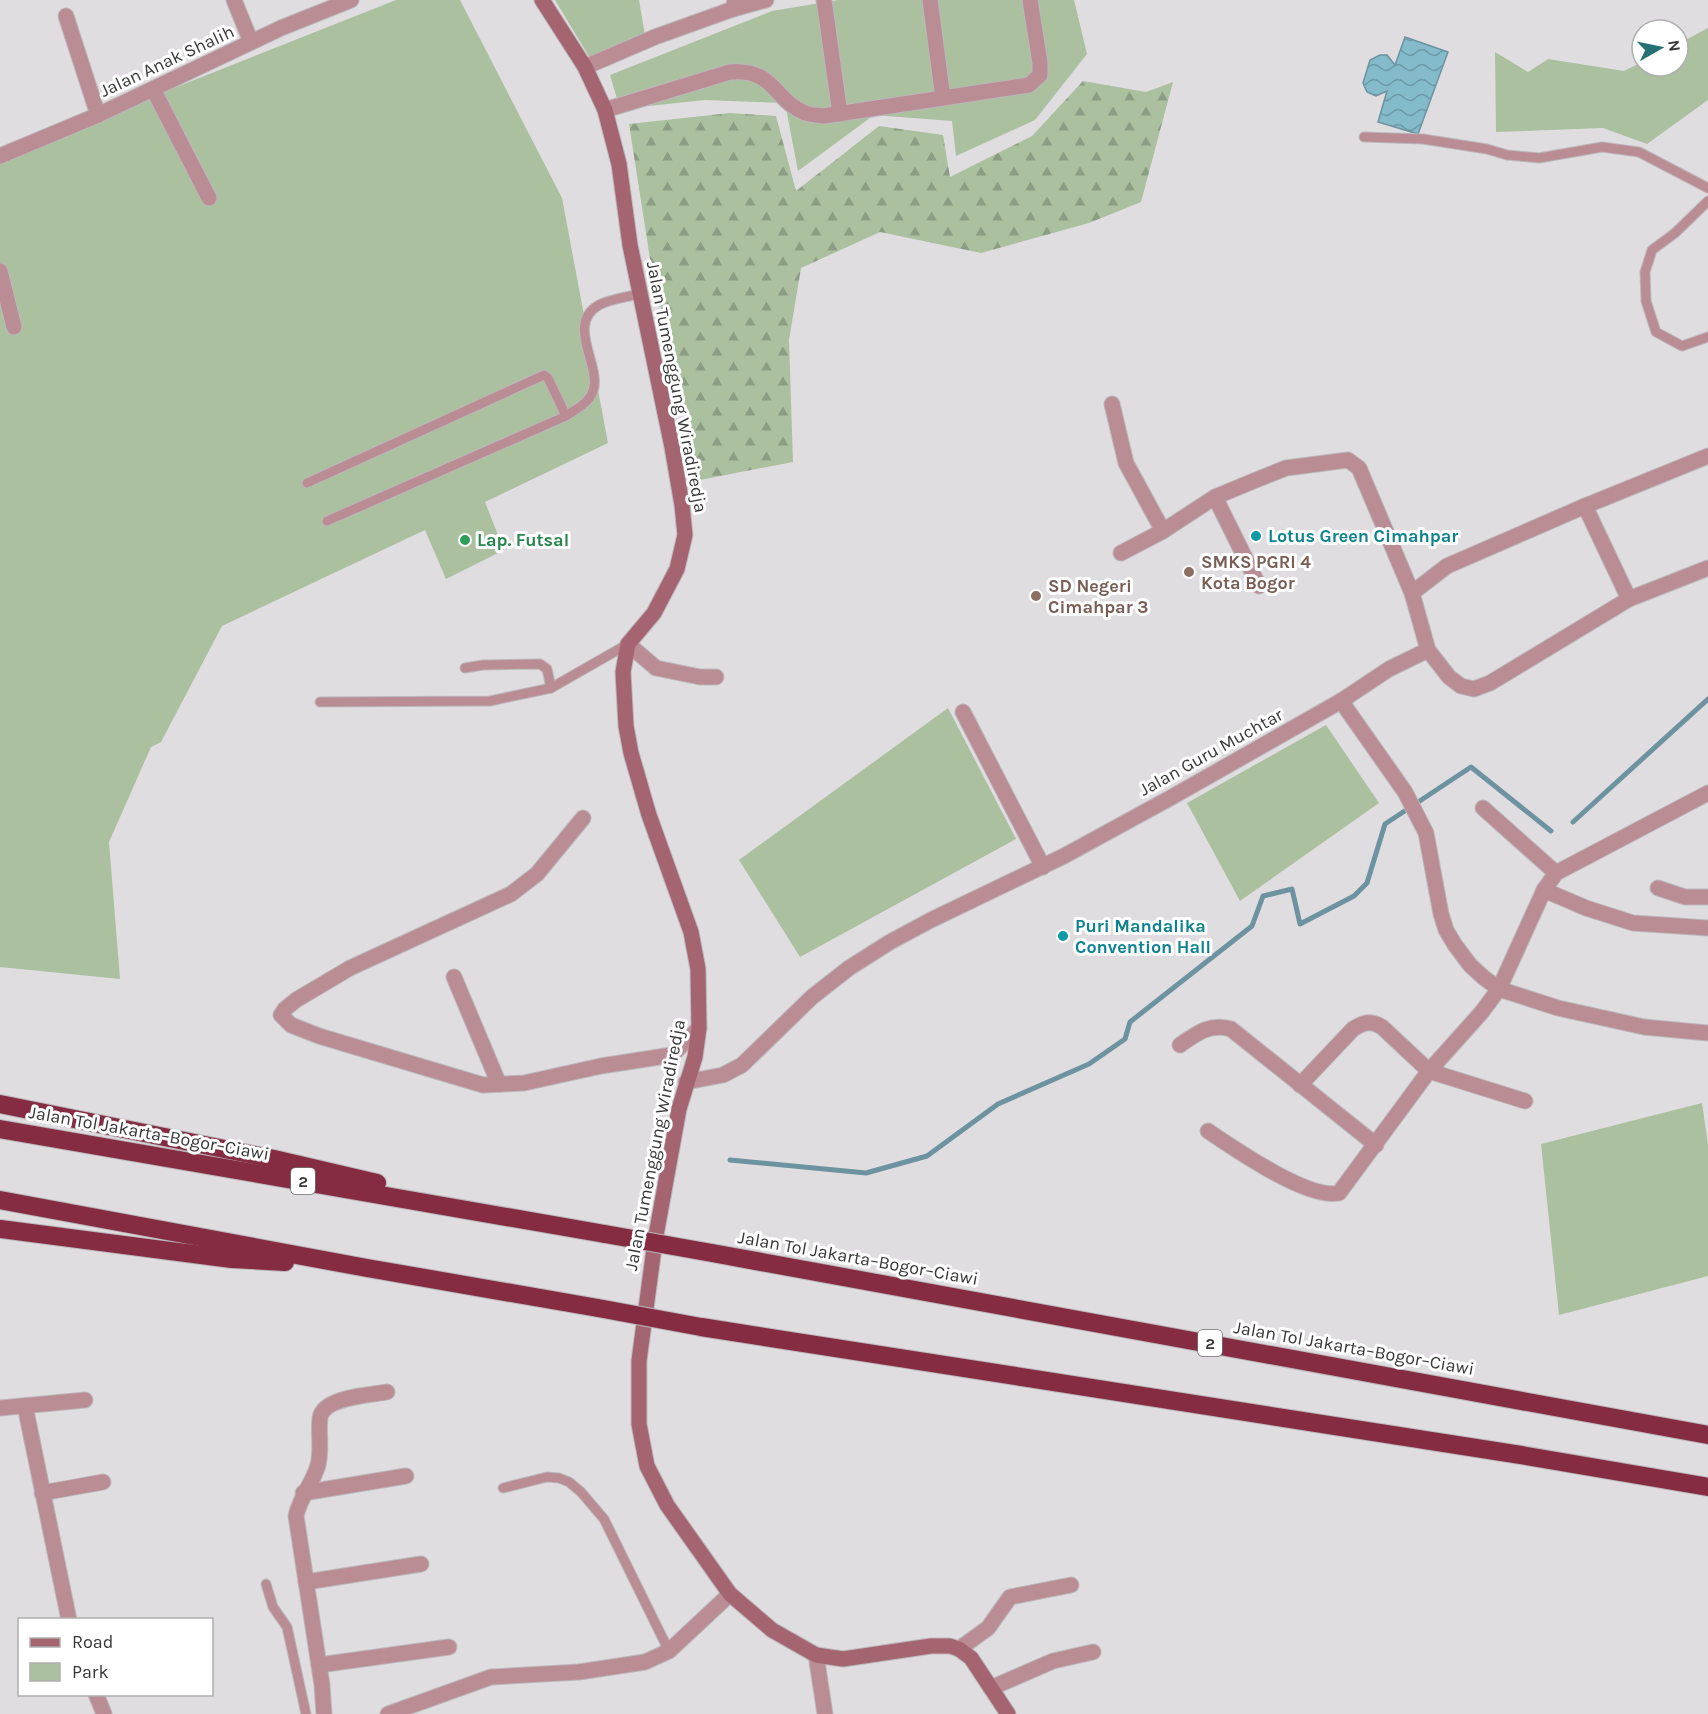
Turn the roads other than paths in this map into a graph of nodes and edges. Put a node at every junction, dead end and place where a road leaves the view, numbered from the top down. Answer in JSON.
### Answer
{"nodes":[{"id":1,"x":234,"y":0,"type":"edge"},
{"id":2,"x":351,"y":0,"type":"edge"},
{"id":3,"x":542,"y":0,"type":"edge"},
{"id":4,"x":766,"y":0,"type":"edge"},
{"id":5,"x":824,"y":0,"type":"edge"},
{"id":6,"x":930,"y":0,"type":"edge"},
{"id":7,"x":1030,"y":0,"type":"edge"},
{"id":8,"x":734,"y":4,"type":"edge"},
{"id":9,"x":66,"y":16,"type":"dead end"},
{"id":10,"x":251,"y":42,"type":"junction"},
{"id":11,"x":585,"y":67,"type":"junction"},
{"id":12,"x":153,"y":89,"type":"junction"},
{"id":13,"x":943,"y":98,"type":"junction"},
{"id":14,"x":605,"y":110,"type":"junction"},
{"id":15,"x":840,"y":114,"type":"junction"},
{"id":16,"x":98,"y":115,"type":"junction"},
{"id":17,"x":1364,"y":137,"type":"dead end"},
{"id":18,"x":0,"y":156,"type":"edge"},
{"id":19,"x":1708,"y":189,"type":"edge"},
{"id":20,"x":209,"y":198,"type":"dead end"},
{"id":21,"x":1708,"y":201,"type":"edge"},
{"id":22,"x":0,"y":271,"type":"edge"},
{"id":23,"x":639,"y":294,"type":"junction"},
{"id":24,"x":14,"y":327,"type":"dead end"},
{"id":25,"x":1708,"y":337,"type":"edge"},
{"id":26,"x":1112,"y":404,"type":"dead end"},
{"id":27,"x":566,"y":416,"type":"junction"},
{"id":28,"x":1708,"y":456,"type":"edge"},
{"id":29,"x":307,"y":483,"type":"dead end"},
{"id":30,"x":1215,"y":497,"type":"junction"},
{"id":31,"x":1585,"y":506,"type":"junction"},
{"id":32,"x":327,"y":521,"type":"dead end"},
{"id":33,"x":1163,"y":531,"type":"junction"},
{"id":34,"x":1121,"y":553,"type":"dead end"},
{"id":35,"x":1708,"y":568,"type":"edge"},
{"id":36,"x":1259,"y":586,"type":"dead end"},
{"id":37,"x":1412,"y":592,"type":"junction"},
{"id":38,"x":1629,"y":599,"type":"junction"},
{"id":39,"x":628,"y":644,"type":"junction"},
{"id":40,"x":1428,"y":650,"type":"junction"},
{"id":41,"x":465,"y":669,"type":"dead end"},
{"id":42,"x":716,"y":677,"type":"dead end"},
{"id":43,"x":551,"y":688,"type":"junction"},
{"id":44,"x":1341,"y":701,"type":"junction"},
{"id":45,"x":320,"y":702,"type":"dead end"},
{"id":46,"x":963,"y":712,"type":"dead end"},
{"id":47,"x":1708,"y":793,"type":"edge"},
{"id":48,"x":1484,"y":808,"type":"dead end"},
{"id":49,"x":583,"y":818,"type":"dead end"},
{"id":50,"x":1043,"y":867,"type":"junction"},
{"id":51,"x":1556,"y":873,"type":"junction"},
{"id":52,"x":1658,"y":888,"type":"dead end"},
{"id":53,"x":1544,"y":890,"type":"junction"},
{"id":54,"x":1708,"y":897,"type":"edge"},
{"id":55,"x":1708,"y":928,"type":"edge"},
{"id":56,"x":454,"y":977,"type":"dead end"},
{"id":57,"x":1499,"y":989,"type":"junction"},
{"id":58,"x":699,"y":1028,"type":"junction"},
{"id":59,"x":1708,"y":1033,"type":"edge"},
{"id":60,"x":1180,"y":1045,"type":"dead end"},
{"id":61,"x":1430,"y":1071,"type":"junction"},
{"id":62,"x":686,"y":1082,"type":"junction"},
{"id":63,"x":499,"y":1084,"type":"junction"},
{"id":64,"x":1299,"y":1085,"type":"junction"},
{"id":65,"x":1525,"y":1101,"type":"dead end"},
{"id":66,"x":0,"y":1104,"type":"edge"},
{"id":67,"x":0,"y":1129,"type":"edge"},
{"id":68,"x":1208,"y":1131,"type":"dead end"},
{"id":69,"x":1376,"y":1146,"type":"junction"},
{"id":70,"x":0,"y":1200,"type":"edge"},
{"id":71,"x":467,"y":1210,"type":"junction"},
{"id":72,"x":0,"y":1229,"type":"edge"},
{"id":73,"x":367,"y":1268,"type":"junction"},
{"id":74,"x":387,"y":1392,"type":"dead end"},
{"id":75,"x":85,"y":1400,"type":"dead end"},
{"id":76,"x":25,"y":1406,"type":"junction"},
{"id":77,"x":0,"y":1408,"type":"edge"},
{"id":78,"x":1708,"y":1435,"type":"edge"},
{"id":79,"x":406,"y":1476,"type":"dead end"},
{"id":80,"x":103,"y":1482,"type":"dead end"},
{"id":81,"x":1708,"y":1487,"type":"edge"},
{"id":82,"x":503,"y":1488,"type":"dead end"},
{"id":83,"x":42,"y":1493,"type":"junction"},
{"id":84,"x":303,"y":1493,"type":"junction"},
{"id":85,"x":421,"y":1564,"type":"dead end"},
{"id":86,"x":306,"y":1582,"type":"junction"},
{"id":87,"x":266,"y":1584,"type":"dead end"},
{"id":88,"x":1071,"y":1585,"type":"dead end"},
{"id":89,"x":730,"y":1594,"type":"junction"},
{"id":90,"x":69,"y":1618,"type":"edge"},
{"id":91,"x":449,"y":1647,"type":"dead end"},
{"id":92,"x":959,"y":1649,"type":"junction"},
{"id":93,"x":669,"y":1651,"type":"junction"},
{"id":94,"x":1093,"y":1652,"type":"dead end"},
{"id":95,"x":816,"y":1655,"type":"junction"},
{"id":96,"x":319,"y":1665,"type":"junction"},
{"id":97,"x":991,"y":1688,"type":"junction"},
{"id":98,"x":96,"y":1696,"type":"edge"},
{"id":99,"x":104,"y":1714,"type":"edge"},
{"id":100,"x":306,"y":1714,"type":"edge"},
{"id":101,"x":324,"y":1714,"type":"edge"},
{"id":102,"x":388,"y":1714,"type":"edge"},
{"id":103,"x":825,"y":1714,"type":"edge"},
{"id":104,"x":1008,"y":1714,"type":"edge"}],
"edges":[{"from":1,"to":10,"type":"street"},
{"from":2,"to":10,"type":"street","name":"Jalan Anak Shalih"},
{"from":3,"to":11,"type":"street","name":"Jalan Tumenggung Wiradiredja"},
{"from":4,"to":8,"type":"street"},
{"from":5,"to":15,"type":"street"},
{"from":6,"to":13,"type":"street"},
{"from":7,"to":13,"type":"street"},
{"from":8,"to":11,"type":"street"},
{"from":9,"to":16,"type":"street"},
{"from":10,"to":12,"type":"street","name":"Jalan Anak Shalih"},
{"from":11,"to":14,"type":"street","name":"Jalan Tumenggung Wiradiredja"},
{"from":12,"to":16,"type":"street","name":"Jalan Anak Shalih"},
{"from":12,"to":20,"type":"street"},
{"from":13,"to":15,"type":"street"},
{"from":14,"to":15,"type":"street"},
{"from":14,"to":23,"type":"street","name":"Jalan Tumenggung Wiradiredja"},
{"from":16,"to":18,"type":"street","name":"Jalan Anak Shalih"},
{"from":17,"to":19,"type":"lane"},
{"from":21,"to":25,"type":"lane"},
{"from":22,"to":24,"type":"street"},
{"from":23,"to":27,"type":"lane"},
{"from":23,"to":39,"type":"street","name":"Jalan Tumenggung Wiradiredja"},
{"from":26,"to":33,"type":"street"},
{"from":27,"to":29,"type":"lane"},
{"from":27,"to":32,"type":"lane"},
{"from":28,"to":31,"type":"street"},
{"from":30,"to":33,"type":"street"},
{"from":30,"to":36,"type":"street"},
{"from":30,"to":37,"type":"street"},
{"from":31,"to":37,"type":"street"},
{"from":31,"to":38,"type":"street"},
{"from":33,"to":34,"type":"street"},
{"from":35,"to":38,"type":"street"},
{"from":37,"to":40,"type":"street"},
{"from":38,"to":40,"type":"street"},
{"from":39,"to":42,"type":"street"},
{"from":39,"to":43,"type":"lane"},
{"from":39,"to":58,"type":"street","name":"Jalan Tumenggung Wiradiredja"},
{"from":40,"to":44,"type":"street","name":"Jalan Guru Muchtar"},
{"from":41,"to":43,"type":"lane"},
{"from":43,"to":45,"type":"lane"},
{"from":44,"to":50,"type":"street","name":"Jalan Guru Muchtar"},
{"from":44,"to":57,"type":"street"},
{"from":46,"to":50,"type":"street"},
{"from":47,"to":51,"type":"street"},
{"from":48,"to":51,"type":"street"},
{"from":49,"to":63,"type":"street"},
{"from":50,"to":62,"type":"street","name":"Jalan Guru Muchtar"},
{"from":51,"to":53,"type":"street"},
{"from":52,"to":54,"type":"street"},
{"from":53,"to":55,"type":"street"},
{"from":53,"to":57,"type":"street"},
{"from":56,"to":63,"type":"street"},
{"from":57,"to":59,"type":"street"},
{"from":57,"to":61,"type":"street"},
{"from":58,"to":62,"type":"street","name":"Jalan Tumenggung Wiradiredja"},
{"from":58,"to":63,"type":"street"},
{"from":60,"to":64,"type":"street"},
{"from":61,"to":64,"type":"street"},
{"from":61,"to":65,"type":"street"},
{"from":61,"to":69,"type":"street"},
{"from":62,"to":89,"type":"street","name":"Jalan Tumenggung Wiradiredja"},
{"from":64,"to":69,"type":"street"},
{"from":66,"to":71,"type":"highway"},
{"from":67,"to":71,"type":"highway","name":"Jalan Tol Jakarta–Bogor–Ciawi","number":"2"},
{"from":68,"to":69,"type":"street"},
{"from":70,"to":73,"type":"highway"},
{"from":71,"to":78,"type":"highway","name":"Jalan Tol Jakarta–Bogor–Ciawi","number":"2","bridge":true},
{"from":72,"to":73,"type":"highway"},
{"from":73,"to":81,"type":"highway","bridge":true},
{"from":74,"to":84,"type":"street"},
{"from":75,"to":76,"type":"street"},
{"from":76,"to":77,"type":"street"},
{"from":76,"to":83,"type":"street"},
{"from":79,"to":84,"type":"street"},
{"from":80,"to":83,"type":"street"},
{"from":82,"to":93,"type":"lane"},
{"from":83,"to":90,"type":"street"},
{"from":84,"to":86,"type":"street"},
{"from":85,"to":86,"type":"street"},
{"from":86,"to":96,"type":"street"},
{"from":87,"to":100,"type":"lane"},
{"from":88,"to":92,"type":"street"},
{"from":89,"to":93,"type":"street"},
{"from":89,"to":95,"type":"street","name":"Jalan Tumenggung Wiradiredja"},
{"from":91,"to":96,"type":"street"},
{"from":92,"to":95,"type":"street"},
{"from":92,"to":97,"type":"street"},
{"from":93,"to":102,"type":"street"},
{"from":94,"to":97,"type":"street"},
{"from":95,"to":103,"type":"street"},
{"from":96,"to":101,"type":"street"},
{"from":97,"to":104,"type":"street"},
{"from":98,"to":99,"type":"street"}]}
